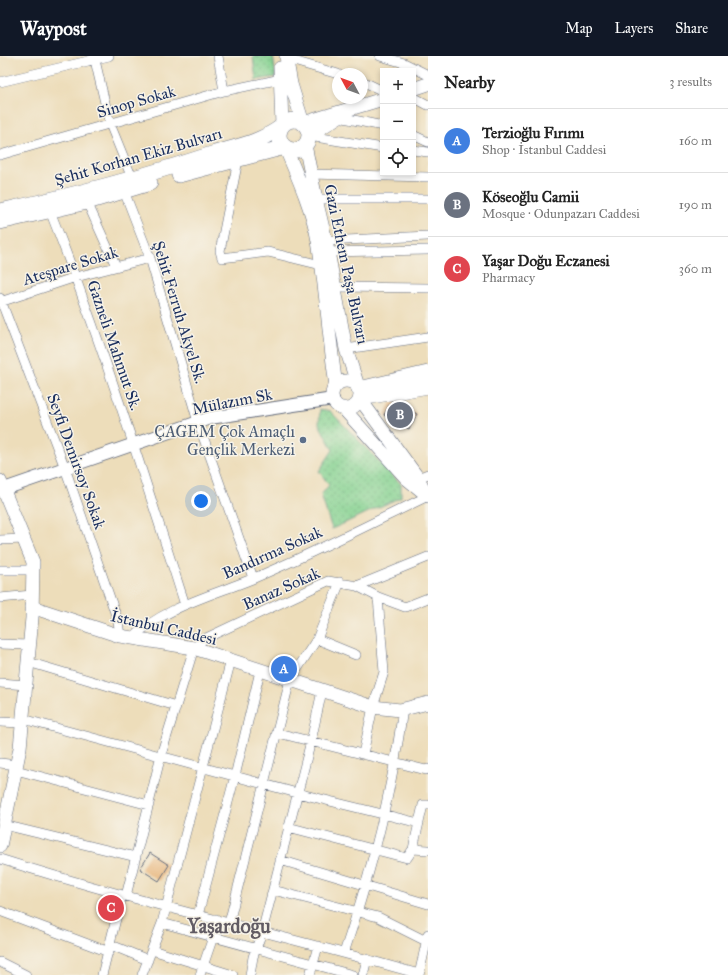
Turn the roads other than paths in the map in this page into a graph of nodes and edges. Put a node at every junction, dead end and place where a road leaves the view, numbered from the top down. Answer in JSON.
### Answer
{"nodes":[{"id":1,"x":109,"y":56,"type":"edge"},
{"id":2,"x":218,"y":56,"type":"edge"},
{"id":3,"x":380,"y":56,"type":"edge"},
{"id":4,"x":284,"y":57,"type":"edge"},
{"id":5,"x":94,"y":58,"type":"edge"},
{"id":6,"x":332,"y":72,"type":"edge"},
{"id":7,"x":428,"y":75,"type":"edge"},
{"id":8,"x":281,"y":79,"type":"junction"},
{"id":9,"x":0,"y":82,"type":"edge"},
{"id":10,"x":368,"y":84,"type":"edge"},
{"id":11,"x":428,"y":84,"type":"edge"},
{"id":12,"x":416,"y":88,"type":"edge"},
{"id":13,"x":380,"y":90,"type":"edge"},
{"id":14,"x":224,"y":91,"type":"junction"},
{"id":15,"x":416,"y":99,"type":"edge"},
{"id":16,"x":380,"y":100,"type":"edge"},
{"id":17,"x":428,"y":105,"type":"edge"},
{"id":18,"x":344,"y":113,"type":"junction"},
{"id":19,"x":110,"y":124,"type":"junction"},
{"id":20,"x":380,"y":125,"type":"edge"},
{"id":21,"x":282,"y":126,"type":"junction"},
{"id":22,"x":306,"y":135,"type":"junction"},
{"id":23,"x":416,"y":136,"type":"edge"},
{"id":24,"x":428,"y":142,"type":"edge"},
{"id":25,"x":285,"y":147,"type":"junction"},
{"id":26,"x":380,"y":147,"type":"edge"},
{"id":27,"x":416,"y":150,"type":"edge"},
{"id":28,"x":428,"y":152,"type":"edge"},
{"id":29,"x":0,"y":155,"type":"edge"},
{"id":30,"x":238,"y":160,"type":"junction"},
{"id":31,"x":310,"y":174,"type":"junction"},
{"id":32,"x":428,"y":177,"type":"edge"},
{"id":33,"x":128,"y":184,"type":"junction"},
{"id":34,"x":316,"y":199,"type":"junction"},
{"id":35,"x":428,"y":199,"type":"edge"},
{"id":36,"x":87,"y":202,"type":"junction"},
{"id":37,"x":0,"y":211,"type":"edge"},
{"id":38,"x":50,"y":211,"type":"junction"},
{"id":39,"x":0,"y":222,"type":"edge"},
{"id":40,"x":428,"y":236,"type":"edge"},
{"id":41,"x":327,"y":246,"type":"junction"},
{"id":42,"x":428,"y":250,"type":"edge"},
{"id":43,"x":150,"y":258,"type":"junction"},
{"id":44,"x":321,"y":265,"type":"junction"},
{"id":45,"x":116,"y":266,"type":"junction"},
{"id":46,"x":76,"y":277,"type":"junction"},
{"id":47,"x":335,"y":287,"type":"junction"},
{"id":48,"x":428,"y":288,"type":"edge"},
{"id":49,"x":1,"y":300,"type":"edge"},
{"id":50,"x":428,"y":337,"type":"edge"},
{"id":51,"x":346,"y":348,"type":"junction"},
{"id":52,"x":428,"y":373,"type":"edge"},
{"id":53,"x":336,"y":386,"type":"junction"},
{"id":54,"x":428,"y":386,"type":"edge"},
{"id":55,"x":359,"y":394,"type":"junction"},
{"id":56,"x":333,"y":399,"type":"junction"},
{"id":57,"x":343,"y":408,"type":"junction"},
{"id":58,"x":198,"y":422,"type":"junction"},
{"id":59,"x":134,"y":444,"type":"junction"},
{"id":60,"x":65,"y":468,"type":"junction"},
{"id":61,"x":423,"y":476,"type":"edge"},
{"id":62,"x":2,"y":485,"type":"edge"},
{"id":63,"x":428,"y":496,"type":"edge"},
{"id":64,"x":6,"y":506,"type":"edge"},
{"id":65,"x":24,"y":539,"type":"junction"},
{"id":66,"x":0,"y":540,"type":"edge"},
{"id":67,"x":428,"y":557,"type":"edge"},
{"id":68,"x":0,"y":570,"type":"edge"},
{"id":69,"x":32,"y":570,"type":"junction"},
{"id":70,"x":253,"y":578,"type":"junction"},
{"id":71,"x":340,"y":582,"type":"junction"},
{"id":72,"x":358,"y":586,"type":"junction"},
{"id":73,"x":378,"y":597,"type":"junction"},
{"id":74,"x":0,"y":598,"type":"edge"},
{"id":75,"x":428,"y":598,"type":"edge"},
{"id":76,"x":32,"y":601,"type":"junction"},
{"id":77,"x":185,"y":605,"type":"junction"},
{"id":78,"x":125,"y":638,"type":"junction"},
{"id":79,"x":317,"y":639,"type":"junction"},
{"id":80,"x":0,"y":644,"type":"edge"},
{"id":81,"x":29,"y":645,"type":"junction"},
{"id":82,"x":194,"y":648,"type":"junction"},
{"id":83,"x":356,"y":655,"type":"dead end"},
{"id":84,"x":231,"y":660,"type":"junction"},
{"id":85,"x":28,"y":662,"type":"junction"},
{"id":86,"x":260,"y":671,"type":"junction"},
{"id":87,"x":290,"y":680,"type":"junction"},
{"id":88,"x":0,"y":683,"type":"edge"},
{"id":89,"x":26,"y":685,"type":"junction"},
{"id":90,"x":322,"y":691,"type":"junction"},
{"id":91,"x":428,"y":703,"type":"edge"},
{"id":92,"x":176,"y":706,"type":"junction"},
{"id":93,"x":373,"y":707,"type":"junction"},
{"id":94,"x":403,"y":709,"type":"junction"},
{"id":95,"x":23,"y":721,"type":"junction"},
{"id":96,"x":0,"y":722,"type":"edge"},
{"id":97,"x":278,"y":733,"type":"junction"},
{"id":98,"x":311,"y":741,"type":"junction"},
{"id":99,"x":363,"y":754,"type":"junction"},
{"id":100,"x":161,"y":755,"type":"junction"},
{"id":101,"x":396,"y":762,"type":"junction"},
{"id":102,"x":0,"y":763,"type":"edge"},
{"id":103,"x":203,"y":767,"type":"junction"},
{"id":104,"x":16,"y":768,"type":"junction"},
{"id":105,"x":428,"y":769,"type":"edge"},
{"id":106,"x":236,"y":776,"type":"junction"},
{"id":107,"x":265,"y":784,"type":"junction"},
{"id":108,"x":296,"y":793,"type":"junction"},
{"id":109,"x":5,"y":798,"type":"edge"},
{"id":110,"x":149,"y":805,"type":"junction"},
{"id":111,"x":428,"y":805,"type":"edge"},
{"id":112,"x":384,"y":814,"type":"junction"},
{"id":113,"x":419,"y":823,"type":"junction"},
{"id":114,"x":288,"y":827,"type":"junction"},
{"id":115,"x":2,"y":830,"type":"edge"},
{"id":116,"x":0,"y":846,"type":"edge"},
{"id":117,"x":375,"y":849,"type":"junction"},
{"id":118,"x":413,"y":849,"type":"junction"},
{"id":119,"x":428,"y":850,"type":"edge"},
{"id":120,"x":136,"y":857,"type":"junction"},
{"id":121,"x":0,"y":858,"type":"edge"},
{"id":122,"x":280,"y":860,"type":"junction"},
{"id":123,"x":367,"y":884,"type":"junction"},
{"id":124,"x":272,"y":890,"type":"junction"},
{"id":125,"x":124,"y":896,"type":"junction"},
{"id":126,"x":428,"y":904,"type":"edge"},
{"id":127,"x":166,"y":906,"type":"junction"},
{"id":128,"x":0,"y":911,"type":"edge"},
{"id":129,"x":358,"y":912,"type":"junction"},
{"id":130,"x":198,"y":915,"type":"junction"},
{"id":131,"x":216,"y":919,"type":"junction"},
{"id":132,"x":162,"y":923,"type":"junction"},
{"id":133,"x":229,"y":923,"type":"junction"},
{"id":134,"x":262,"y":932,"type":"junction"},
{"id":135,"x":213,"y":937,"type":"junction"},
{"id":136,"x":427,"y":938,"type":"edge"},
{"id":137,"x":318,"y":946,"type":"junction"},
{"id":138,"x":110,"y":949,"type":"junction"},
{"id":139,"x":255,"y":949,"type":"junction"},
{"id":140,"x":152,"y":950,"type":"junction"},
{"id":141,"x":344,"y":953,"type":"junction"},
{"id":142,"x":367,"y":959,"type":"junction"},
{"id":143,"x":148,"y":960,"type":"junction"},
{"id":144,"x":0,"y":962,"type":"edge"},
{"id":145,"x":425,"y":962,"type":"edge"},
{"id":146,"x":314,"y":964,"type":"junction"},
{"id":147,"x":201,"y":971,"type":"edge"},
{"id":148,"x":26,"y":975,"type":"edge"},
{"id":149,"x":102,"y":975,"type":"edge"},
{"id":150,"x":142,"y":975,"type":"edge"},
{"id":151,"x":233,"y":975,"type":"edge"},
{"id":152,"x":250,"y":975,"type":"edge"},
{"id":153,"x":310,"y":975,"type":"edge"},
{"id":154,"x":353,"y":975,"type":"edge"},
{"id":155,"x":363,"y":975,"type":"edge"},
{"id":156,"x":419,"y":975,"type":"edge"}],
"edges":[{"from":1,"to":5,"type":"street"},
{"from":2,"to":14,"type":"street"},
{"from":3,"to":7,"type":"street"},
{"from":4,"to":6,"type":"street"},
{"from":4,"to":8,"type":"main road"},
{"from":4,"to":22,"type":"main road","name":"Gazi Ethem Paşa Bulvarı"},
{"from":5,"to":9,"type":"street"},
{"from":5,"to":19,"type":"street","name":"Şehit Ferruh Akyel Sk."},
{"from":8,"to":14,"type":"street","name":"Sinop Sokak"},
{"from":8,"to":21,"type":"main road"},
{"from":10,"to":13,"type":"street"},
{"from":11,"to":12,"type":"main road"},
{"from":14,"to":19,"type":"street","name":"Sinop Sokak"},
{"from":15,"to":17,"type":"street"},
{"from":16,"to":18,"type":"main road"},
{"from":18,"to":20,"type":"street"},
{"from":18,"to":22,"type":"main road"},
{"from":19,"to":29,"type":"street","name":"Sinop Sokak"},
{"from":19,"to":33,"type":"street","name":"Şehit Ferruh Akyel Sk."},
{"from":21,"to":22,"type":"main road"},
{"from":21,"to":25,"type":"main road"},
{"from":21,"to":33,"type":"main road","name":"Şehit Korhan Ekiz Bulvarı"},
{"from":22,"to":25,"type":"main road"},
{"from":22,"to":26,"type":"street"},
{"from":22,"to":31,"type":"main road","name":"Gazi Ethem Paşa Bulvarı"},
{"from":23,"to":24,"type":"street"},
{"from":25,"to":30,"type":"main road","name":"Şehit Korhan Ekiz Bulvarı"},
{"from":25,"to":44,"type":"main road","name":"Gazi Ethem Paşa Bulvarı"},
{"from":27,"to":28,"type":"street"},
{"from":30,"to":33,"type":"main road","name":"Şehit Korhan Ekiz Bulvarı"},
{"from":30,"to":44,"type":"street"},
{"from":31,"to":32,"type":"street"},
{"from":31,"to":34,"type":"main road","name":"Gazi Ethem Paşa Bulvarı"},
{"from":33,"to":36,"type":"main road","name":"Şehit Korhan Ekiz Bulvarı"},
{"from":33,"to":37,"type":"main road","name":"Şehit Korhan Ekiz Bulvarı"},
{"from":33,"to":43,"type":"street","name":"Şehit Ferruh Akyel Sk."},
{"from":34,"to":35,"type":"street"},
{"from":34,"to":41,"type":"main road","name":"Gazi Ethem Paşa Bulvarı"},
{"from":36,"to":38,"type":"main road","name":"Şehit Korhan Ekiz Bulvarı"},
{"from":36,"to":45,"type":"street"},
{"from":38,"to":39,"type":"main road","name":"Şehit Korhan Ekiz Bulvarı"},
{"from":38,"to":46,"type":"street","name":"Gazneli Mahmut Sk."},
{"from":40,"to":41,"type":"street"},
{"from":41,"to":42,"type":"street"},
{"from":41,"to":47,"type":"main road","name":"Gazi Ethem Paşa Bulvarı"},
{"from":43,"to":45,"type":"street","name":"Ateşpare Sokak"},
{"from":43,"to":58,"type":"street","name":"Şehit Ferruh Akyel Sk."},
{"from":44,"to":53,"type":"main road","name":"Gazi Ethem Paşa Bulvarı"},
{"from":45,"to":46,"type":"street","name":"Ateşpare Sokak"},
{"from":46,"to":49,"type":"street","name":"Ateşpare Sokak"},
{"from":46,"to":59,"type":"street","name":"Gazneli Mahmut Sk."},
{"from":47,"to":48,"type":"street"},
{"from":47,"to":51,"type":"main road","name":"Gazi Ethem Paşa Bulvarı"},
{"from":49,"to":60,"type":"street","name":"Seyfi Demirsoy Sokak"},
{"from":50,"to":51,"type":"street"},
{"from":51,"to":55,"type":"main road","name":"Gazi Ethem Paşa Bulvarı"},
{"from":52,"to":55,"type":"main road"},
{"from":53,"to":55,"type":"main road"},
{"from":53,"to":56,"type":"main road"},
{"from":54,"to":55,"type":"main road"},
{"from":55,"to":57,"type":"main road"},
{"from":55,"to":61,"type":"main road","name":"Gazi Ethem Paşa Bulvarı"},
{"from":56,"to":57,"type":"main road"},
{"from":56,"to":58,"type":"street","name":"Mülazım Sk"},
{"from":57,"to":63,"type":"main road"},
{"from":58,"to":59,"type":"street","name":"Mülazım Sk"},
{"from":58,"to":70,"type":"street","name":"Şehit Ferruh Akyel Sk."},
{"from":59,"to":60,"type":"street","name":"Mülazım Sk"},
{"from":59,"to":77,"type":"street","name":"Gazneli Mahmut Sk."},
{"from":60,"to":62,"type":"street","name":"Mülazım Sk"},
{"from":60,"to":78,"type":"street","name":"Seyfi Demirsoy Sokak"},
{"from":61,"to":63,"type":"main road","name":"Gazi Ethem Paşa Bulvarı"},
{"from":62,"to":64,"type":"main road"},
{"from":63,"to":70,"type":"street","name":"Bandırma Sokak"},
{"from":64,"to":65,"type":"main road"},
{"from":65,"to":66,"type":"street"},
{"from":65,"to":69,"type":"main road"},
{"from":67,"to":72,"type":"street"},
{"from":68,"to":69,"type":"street"},
{"from":69,"to":76,"type":"main road"},
{"from":70,"to":77,"type":"street","name":"Bandırma Sokak"},
{"from":71,"to":72,"type":"street","name":"Banaz Sokak"},
{"from":71,"to":79,"type":"street"},
{"from":71,"to":82,"type":"street","name":"Banaz Sokak"},
{"from":72,"to":73,"type":"street","name":"Banaz Sokak"},
{"from":73,"to":75,"type":"street","name":"Banaz Sokak"},
{"from":73,"to":93,"type":"street"},
{"from":74,"to":76,"type":"street"},
{"from":76,"to":78,"type":"main road","name":"İstanbul Caddesi"},
{"from":76,"to":81,"type":"main road"},
{"from":77,"to":78,"type":"street","name":"Bandırma Sokak"},
{"from":78,"to":82,"type":"main road","name":"İstanbul Caddesi"},
{"from":79,"to":83,"type":"street"},
{"from":79,"to":87,"type":"street"},
{"from":80,"to":81,"type":"street"},
{"from":81,"to":85,"type":"main road"},
{"from":82,"to":84,"type":"main road","name":"İstanbul Caddesi"},
{"from":82,"to":92,"type":"street"},
{"from":84,"to":86,"type":"main road","name":"İstanbul Caddesi"},
{"from":84,"to":103,"type":"street"},
{"from":85,"to":89,"type":"main road"},
{"from":85,"to":92,"type":"street"},
{"from":86,"to":87,"type":"main road","name":"İstanbul Caddesi"},
{"from":86,"to":106,"type":"street"},
{"from":87,"to":90,"type":"main road","name":"İstanbul Caddesi"},
{"from":87,"to":97,"type":"street"},
{"from":88,"to":89,"type":"street"},
{"from":89,"to":95,"type":"main road"},
{"from":90,"to":93,"type":"main road","name":"İstanbul Caddesi"},
{"from":90,"to":98,"type":"street"},
{"from":91,"to":94,"type":"main road","name":"İstanbul Caddesi"},
{"from":92,"to":100,"type":"street"},
{"from":93,"to":94,"type":"main road","name":"İstanbul Caddesi"},
{"from":93,"to":99,"type":"street"},
{"from":94,"to":101,"type":"street"},
{"from":95,"to":96,"type":"street"},
{"from":95,"to":100,"type":"street"},
{"from":95,"to":104,"type":"main road"},
{"from":97,"to":98,"type":"street"},
{"from":97,"to":107,"type":"street"},
{"from":98,"to":99,"type":"street"},
{"from":98,"to":108,"type":"street"},
{"from":99,"to":101,"type":"street"},
{"from":100,"to":103,"type":"street"},
{"from":100,"to":110,"type":"street"},
{"from":101,"to":105,"type":"street"},
{"from":101,"to":112,"type":"street"},
{"from":102,"to":104,"type":"street"},
{"from":103,"to":106,"type":"street"},
{"from":103,"to":127,"type":"street"},
{"from":104,"to":109,"type":"main road"},
{"from":104,"to":110,"type":"street"},
{"from":106,"to":107,"type":"street"},
{"from":106,"to":130,"type":"street"},
{"from":107,"to":108,"type":"street"},
{"from":107,"to":133,"type":"street"},
{"from":108,"to":112,"type":"street"},
{"from":108,"to":114,"type":"street"},
{"from":109,"to":115,"type":"main road"},
{"from":110,"to":120,"type":"street"},
{"from":111,"to":113,"type":"street"},
{"from":112,"to":113,"type":"street"},
{"from":112,"to":117,"type":"street"},
{"from":113,"to":118,"type":"street"},
{"from":114,"to":117,"type":"street"},
{"from":114,"to":122,"type":"street"},
{"from":115,"to":116,"type":"main road"},
{"from":115,"to":120,"type":"street"},
{"from":117,"to":118,"type":"street"},
{"from":117,"to":123,"type":"street"},
{"from":118,"to":119,"type":"street"},
{"from":120,"to":125,"type":"street"},
{"from":121,"to":125,"type":"street"},
{"from":122,"to":123,"type":"street"},
{"from":122,"to":124,"type":"street"},
{"from":123,"to":126,"type":"street"},
{"from":123,"to":129,"type":"street"},
{"from":124,"to":129,"type":"street"},
{"from":124,"to":134,"type":"street"},
{"from":125,"to":127,"type":"street"},
{"from":125,"to":138,"type":"street"},
{"from":127,"to":130,"type":"street"},
{"from":127,"to":132,"type":"street"},
{"from":128,"to":138,"type":"street"},
{"from":129,"to":136,"type":"street"},
{"from":129,"to":141,"type":"street"},
{"from":130,"to":131,"type":"street"},
{"from":131,"to":133,"type":"street"},
{"from":131,"to":135,"type":"street"},
{"from":132,"to":135,"type":"street"},
{"from":132,"to":140,"type":"street"},
{"from":133,"to":134,"type":"street"},
{"from":134,"to":137,"type":"street"},
{"from":134,"to":139,"type":"street"},
{"from":135,"to":139,"type":"street"},
{"from":135,"to":147,"type":"street"},
{"from":136,"to":145,"type":"street"},
{"from":137,"to":141,"type":"street"},
{"from":137,"to":146,"type":"street"},
{"from":138,"to":143,"type":"street"},
{"from":138,"to":149,"type":"street"},
{"from":139,"to":146,"type":"street"},
{"from":139,"to":152,"type":"street"},
{"from":140,"to":143,"type":"street"},
{"from":140,"to":147,"type":"street"},
{"from":141,"to":142,"type":"street"},
{"from":142,"to":155,"type":"street"},
{"from":142,"to":156,"type":"street"},
{"from":143,"to":150,"type":"street"},
{"from":144,"to":148,"type":"street"},
{"from":145,"to":156,"type":"street"},
{"from":146,"to":153,"type":"street"},
{"from":146,"to":154,"type":"street"},
{"from":147,"to":151,"type":"street"}]}
